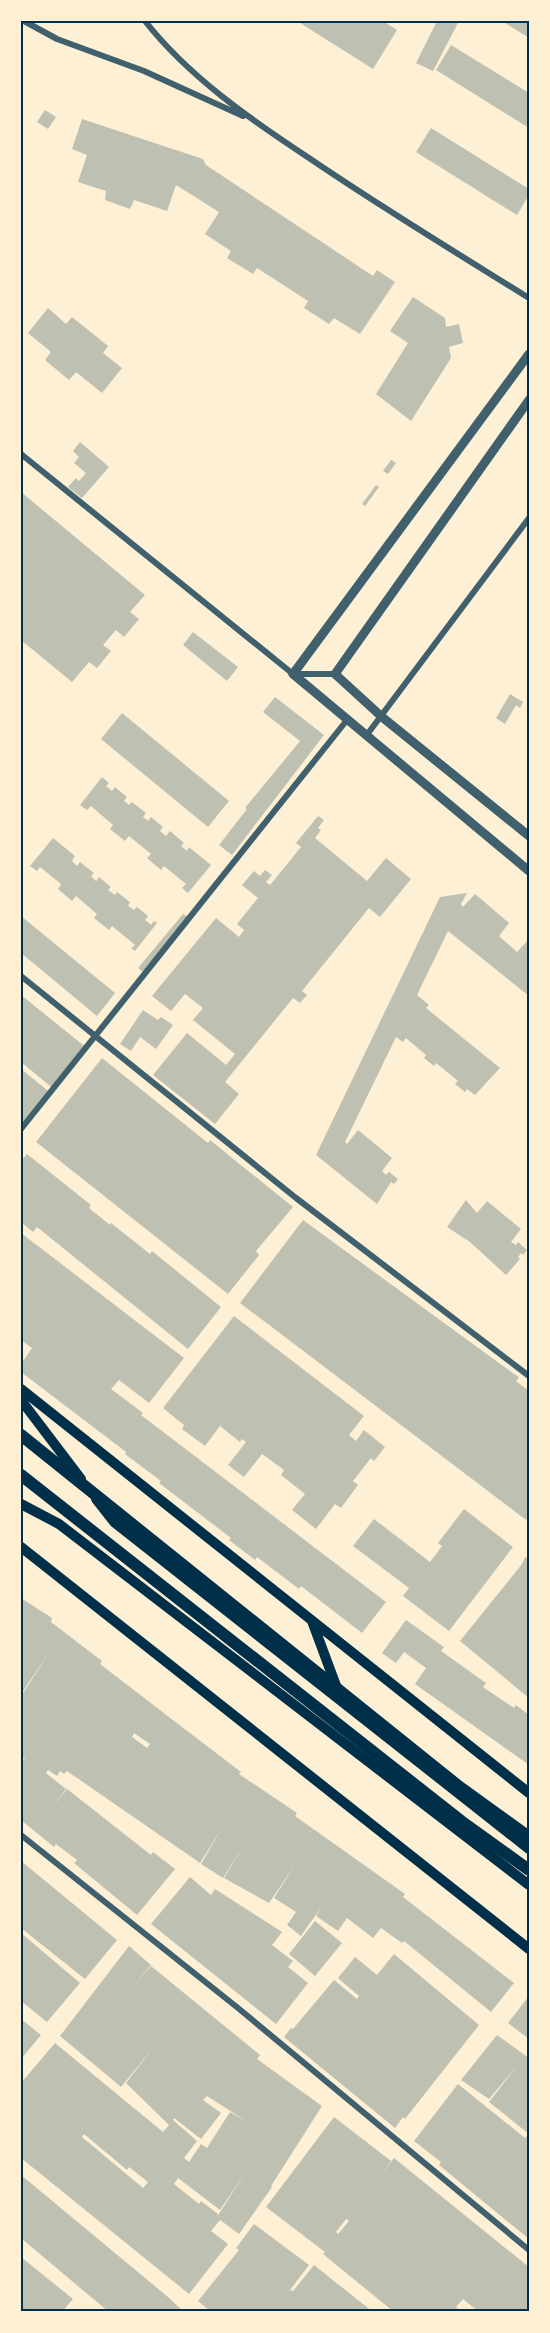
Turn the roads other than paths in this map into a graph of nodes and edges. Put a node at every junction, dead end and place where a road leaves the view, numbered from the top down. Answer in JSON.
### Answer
{"nodes":[{"id":1,"x":24,"y":21,"type":"edge"},
{"id":2,"x":144,"y":21,"type":"edge"},
{"id":3,"x":249,"y":118,"type":"junction"},
{"id":4,"x":529,"y":298,"type":"edge"},
{"id":5,"x":529,"y":354,"type":"edge"},
{"id":6,"x":529,"y":400,"type":"edge"},
{"id":7,"x":21,"y":454,"type":"edge"},
{"id":8,"x":529,"y":518,"type":"edge"},
{"id":9,"x":293,"y":674,"type":"junction"},
{"id":10,"x":335,"y":674,"type":"junction"},
{"id":11,"x":382,"y":717,"type":"junction"},
{"id":12,"x":347,"y":720,"type":"junction"},
{"id":13,"x":366,"y":737,"type":"junction"},
{"id":14,"x":529,"y":836,"type":"edge"},
{"id":15,"x":529,"y":871,"type":"edge"},
{"id":16,"x":21,"y":975,"type":"edge"},
{"id":17,"x":96,"y":1036,"type":"junction"},
{"id":18,"x":21,"y":1129,"type":"edge"},
{"id":19,"x":529,"y":1376,"type":"edge"},
{"id":20,"x":21,"y":1389,"type":"edge"},
{"id":21,"x":21,"y":1400,"type":"edge"},
{"id":22,"x":21,"y":1435,"type":"edge"},
{"id":23,"x":21,"y":1475,"type":"edge"},
{"id":24,"x":21,"y":1504,"type":"edge"},
{"id":25,"x":21,"y":1547,"type":"edge"},
{"id":26,"x":312,"y":1621,"type":"junction"},
{"id":27,"x":343,"y":1702,"type":"junction"},
{"id":28,"x":529,"y":1793,"type":"edge"},
{"id":29,"x":21,"y":1834,"type":"edge"},
{"id":30,"x":529,"y":1837,"type":"edge"},
{"id":31,"x":529,"y":1849,"type":"edge"},
{"id":32,"x":529,"y":1870,"type":"edge"},
{"id":33,"x":529,"y":1885,"type":"edge"},
{"id":34,"x":529,"y":1949,"type":"edge"},
{"id":35,"x":529,"y":2250,"type":"edge"}],
"edges":[{"from":1,"to":3,"type":"street"},
{"from":2,"to":3,"type":"street"},
{"from":3,"to":4,"type":"street"},
{"from":5,"to":9,"type":"street"},
{"from":6,"to":10,"type":"street"},
{"from":7,"to":9,"type":"street"},
{"from":8,"to":11,"type":"street"},
{"from":9,"to":10,"type":"street"},
{"from":9,"to":12,"type":"street"},
{"from":10,"to":11,"type":"street"},
{"from":11,"to":13,"type":"street"},
{"from":11,"to":14,"type":"street"},
{"from":12,"to":13,"type":"street"},
{"from":12,"to":17,"type":"street"},
{"from":13,"to":15,"type":"street"},
{"from":16,"to":17,"type":"street"},
{"from":17,"to":18,"type":"street"},
{"from":17,"to":19,"type":"street"},
{"from":20,"to":26,"type":"main road"},
{"from":21,"to":27,"type":"main road"},
{"from":22,"to":30,"type":"highway"},
{"from":23,"to":32,"type":"highway"},
{"from":24,"to":33,"type":"main road"},
{"from":25,"to":34,"type":"main road"},
{"from":26,"to":27,"type":"main road"},
{"from":26,"to":28,"type":"main road"},
{"from":27,"to":31,"type":"main road"},
{"from":29,"to":35,"type":"street"}]}
